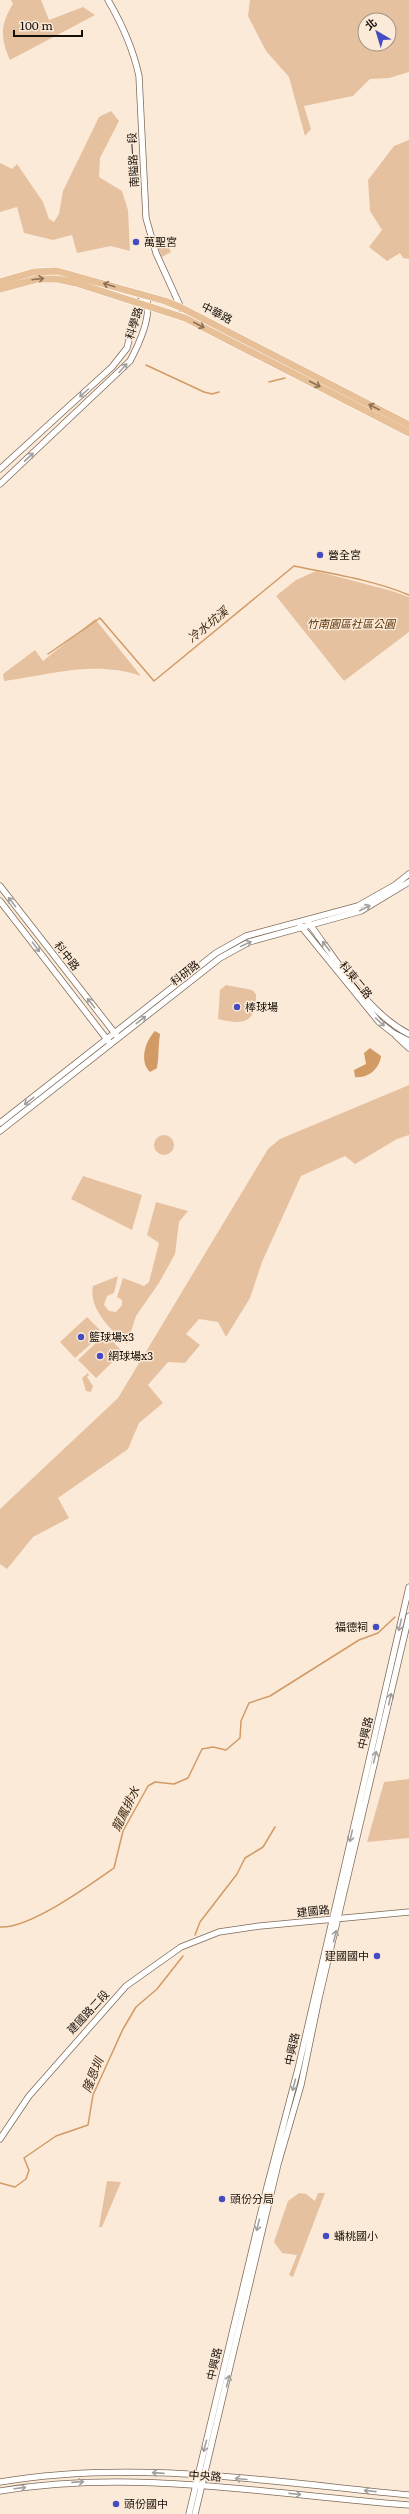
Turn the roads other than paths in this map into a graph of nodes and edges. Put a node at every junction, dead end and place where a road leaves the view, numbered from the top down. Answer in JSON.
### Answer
{"nodes":[{"id":1,"x":108,"y":0,"type":"edge"},
{"id":2,"x":0,"y":282,"type":"edge"},
{"id":3,"x":0,"y":289,"type":"edge"},
{"id":4,"x":146,"y":296,"type":"junction"},
{"id":5,"x":138,"y":303,"type":"junction"},
{"id":6,"x":150,"y":306,"type":"junction"},
{"id":7,"x":180,"y":307,"type":"junction"},
{"id":8,"x":185,"y":318,"type":"junction"},
{"id":9,"x":256,"y":350,"type":"junction"},
{"id":10,"x":409,"y":425,"type":"edge"},
{"id":11,"x":409,"y":433,"type":"edge"},
{"id":12,"x":0,"y":469,"type":"edge"},
{"id":13,"x":0,"y":484,"type":"edge"},
{"id":14,"x":409,"y":874,"type":"edge"},
{"id":15,"x":409,"y":882,"type":"edge"},
{"id":16,"x":0,"y":886,"type":"edge"},
{"id":17,"x":0,"y":901,"type":"edge"},
{"id":18,"x":306,"y":919,"type":"junction"},
{"id":19,"x":297,"y":922,"type":"junction"},
{"id":20,"x":310,"y":925,"type":"junction"},
{"id":21,"x":301,"y":927,"type":"junction"},
{"id":22,"x":393,"y":1033,"type":"junction"},
{"id":23,"x":409,"y":1033,"type":"edge"},
{"id":24,"x":117,"y":1036,"type":"junction"},
{"id":25,"x":409,"y":1041,"type":"edge"},
{"id":26,"x":108,"y":1042,"type":"junction"},
{"id":27,"x":409,"y":1048,"type":"edge"},
{"id":28,"x":0,"y":1123,"type":"edge"},
{"id":29,"x":0,"y":1131,"type":"edge"},
{"id":30,"x":409,"y":1587,"type":"edge"},
{"id":31,"x":409,"y":1616,"type":"edge"},
{"id":32,"x":409,"y":1912,"type":"edge"},
{"id":33,"x":339,"y":1918,"type":"junction"},
{"id":34,"x":332,"y":1919,"type":"junction"},
{"id":35,"x":219,"y":1932,"type":"joint"},
{"id":36,"x":0,"y":2139,"type":"edge"},
{"id":37,"x":215,"y":2418,"type":"junction"},
{"id":38,"x":197,"y":2475,"type":"junction"},
{"id":39,"x":205,"y":2476,"type":"junction"},
{"id":40,"x":0,"y":2482,"type":"edge"},
{"id":41,"x":199,"y":2486,"type":"junction"},
{"id":42,"x":0,"y":2491,"type":"edge"},
{"id":43,"x":409,"y":2495,"type":"edge"},
{"id":44,"x":409,"y":2505,"type":"edge"},
{"id":45,"x":189,"y":2514,"type":"edge"},
{"id":46,"x":195,"y":2514,"type":"edge"}],
"edges":[{"from":1,"to":7,"type":"street","name":"南隘路一段"},
{"from":4,"to":2,"type":"main road","name":"中華路","one_way":true},
{"from":3,"to":5,"type":"main road","name":"中華路","one_way":true},
{"from":4,"to":5,"type":"street","name":"科學路"},
{"from":4,"to":6,"type":"street","name":"科學路"},
{"from":4,"to":7,"type":"main road","name":"中華路"},
{"from":5,"to":6,"type":"main road","name":"中華路"},
{"from":5,"to":12,"type":"street","name":"科學路","one_way":true},
{"from":6,"to":8,"type":"main road","name":"中華路"},
{"from":13,"to":6,"type":"street","name":"科學路","one_way":true},
{"from":7,"to":8,"type":"street","name":"南隘路一段"},
{"from":7,"to":9,"type":"main road","name":"中華路"},
{"from":8,"to":9,"type":"main road","name":"中華路","one_way":true},
{"from":10,"to":9,"type":"main road","name":"中華路","one_way":true},
{"from":9,"to":11,"type":"main road","name":"中華路","one_way":true},
{"from":14,"to":18,"type":"street","name":"科研路"},
{"from":20,"to":15,"type":"street","name":"科研路","one_way":true},
{"from":24,"to":16,"type":"street","name":"科中路","one_way":true},
{"from":17,"to":26,"type":"street","name":"科中路","one_way":true},
{"from":18,"to":19,"type":"street","name":"科研路"},
{"from":18,"to":20,"type":"street","name":"科東二路"},
{"from":19,"to":21,"type":"street","name":"科東二路"},
{"from":19,"to":24,"type":"street","name":"科研路"},
{"from":20,"to":21,"type":"street","name":"科研路"},
{"from":23,"to":20,"type":"street","name":"科東二路","one_way":true},
{"from":21,"to":22,"type":"street","name":"科東二路","one_way":true},
{"from":24,"to":21,"type":"street","name":"科研路","one_way":true},
{"from":22,"to":25,"type":"street","name":"科東二路"},
{"from":22,"to":27,"type":"street"},
{"from":24,"to":26,"type":"street","name":"科研路"},
{"from":26,"to":28,"type":"street","name":"科研路","one_way":true},
{"from":26,"to":29,"type":"street","name":"科研路"},
{"from":30,"to":34,"type":"street","name":"中興路","one_way":true},
{"from":33,"to":31,"type":"street","name":"中興路","one_way":true},
{"from":32,"to":33,"type":"street","name":"建國路"},
{"from":33,"to":34,"type":"street","name":"建國路"},
{"from":37,"to":33,"type":"street","name":"中興路","one_way":true},
{"from":34,"to":35,"type":"street","name":"建國路"},
{"from":34,"to":37,"type":"street","name":"中興路","one_way":true},
{"from":35,"to":36,"type":"street","name":"建國路二段"},
{"from":37,"to":38,"type":"street","name":"中興路","one_way":true},
{"from":37,"to":39,"type":"street","name":"中興路"},
{"from":38,"to":39,"type":"street","name":"中央路"},
{"from":38,"to":40,"type":"street","name":"中央路","one_way":true},
{"from":38,"to":41,"type":"street","name":"中興路"},
{"from":39,"to":41,"type":"street","name":"中興路"},
{"from":43,"to":39,"type":"street","name":"中央路","one_way":true},
{"from":42,"to":41,"type":"street","name":"中央路","one_way":true},
{"from":41,"to":44,"type":"street","name":"中央路","one_way":true},
{"from":41,"to":45,"type":"street","name":"中興路"},
{"from":41,"to":46,"type":"street","name":"中興路"}]}
